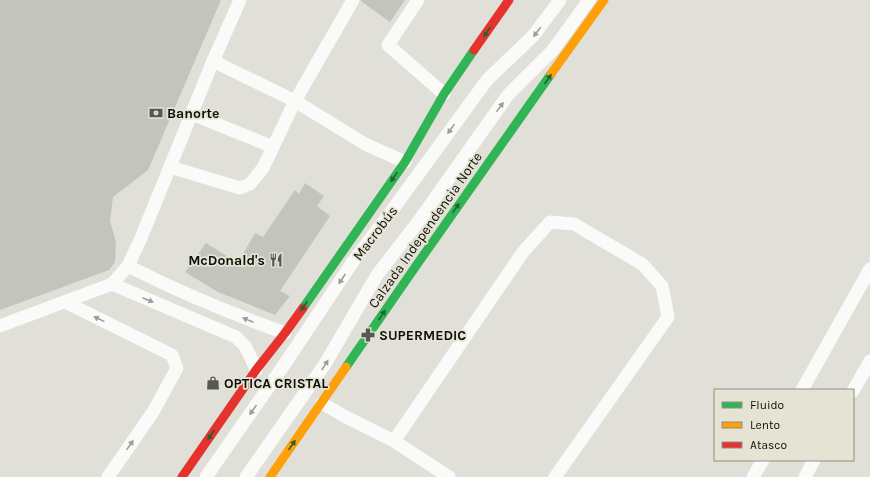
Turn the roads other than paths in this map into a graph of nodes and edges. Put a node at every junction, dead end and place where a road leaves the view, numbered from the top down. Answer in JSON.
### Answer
{"nodes":[{"id":1,"x":240,"y":0,"type":"edge"},
{"id":2,"x":353,"y":0,"type":"edge"},
{"id":3,"x":418,"y":0,"type":"edge"},
{"id":4,"x":509,"y":0,"type":"edge"},
{"id":5,"x":560,"y":0,"type":"edge"},
{"id":6,"x":589,"y":0,"type":"edge"},
{"id":7,"x":604,"y":0,"type":"edge"},
{"id":8,"x":213,"y":61,"type":"junction"},
{"id":9,"x":444,"y":94,"type":"junction"},
{"id":10,"x":296,"y":101,"type":"junction"},
{"id":11,"x":192,"y":114,"type":"junction"},
{"id":12,"x":273,"y":147,"type":"junction"},
{"id":13,"x":404,"y":162,"type":"junction"},
{"id":14,"x":170,"y":167,"type":"junction"},
{"id":15,"x":128,"y":266,"type":"junction"},
{"id":16,"x":870,"y":269,"type":"edge"},
{"id":17,"x":112,"y":284,"type":"junction"},
{"id":18,"x":64,"y":302,"type":"junction"},
{"id":19,"x":0,"y":326,"type":"edge"},
{"id":20,"x":285,"y":333,"type":"junction"},
{"id":21,"x":870,"y":361,"type":"edge"},
{"id":22,"x":256,"y":370,"type":"junction"},
{"id":23,"x":803,"y":389,"type":"edge"},
{"id":24,"x":854,"y":389,"type":"edge"},
{"id":25,"x":322,"y":403,"type":"junction"},
{"id":26,"x":394,"y":441,"type":"junction"},
{"id":27,"x":762,"y":461,"type":"edge"},
{"id":28,"x":813,"y":461,"type":"edge"},
{"id":29,"x":108,"y":477,"type":"edge"},
{"id":30,"x":182,"y":477,"type":"edge"},
{"id":31,"x":206,"y":477,"type":"edge"},
{"id":32,"x":246,"y":477,"type":"edge"},
{"id":33,"x":270,"y":477,"type":"edge"},
{"id":34,"x":449,"y":477,"type":"edge"},
{"id":35,"x":555,"y":477,"type":"edge"},
{"id":36,"x":753,"y":477,"type":"edge"},
{"id":37,"x":805,"y":477,"type":"edge"}],
"edges":[{"from":1,"to":8,"type":"lane"},
{"from":2,"to":10,"type":"lane"},
{"from":3,"to":9,"type":"lane"},
{"from":4,"to":9,"type":"main road","one_way":true},
{"from":5,"to":31,"type":"lane","name":"Macrobús","one_way":true},
{"from":32,"to":6,"type":"lane","name":"Macrobús","one_way":true},
{"from":25,"to":7,"type":"main road","name":"Calzada Independencia Norte","one_way":true},
{"from":8,"to":10,"type":"lane"},
{"from":8,"to":11,"type":"lane"},
{"from":9,"to":13,"type":"main road"},
{"from":10,"to":12,"type":"lane"},
{"from":10,"to":13,"type":"lane"},
{"from":11,"to":12,"type":"lane"},
{"from":11,"to":14,"type":"lane"},
{"from":12,"to":14,"type":"lane"},
{"from":13,"to":20,"type":"main road","one_way":true},
{"from":14,"to":15,"type":"lane"},
{"from":15,"to":17,"type":"lane"},
{"from":20,"to":15,"type":"lane","one_way":true},
{"from":16,"to":23,"type":"lane"},
{"from":17,"to":18,"type":"lane"},
{"from":17,"to":22,"type":"lane","one_way":true},
{"from":18,"to":19,"type":"lane"},
{"from":29,"to":18,"type":"lane","one_way":true},
{"from":20,"to":22,"type":"main road"},
{"from":21,"to":24,"type":"lane"},
{"from":22,"to":30,"type":"main road","one_way":true},
{"from":25,"to":26,"type":"lane"},
{"from":33,"to":25,"type":"main road","name":"Calzada Independencia Norte","one_way":true},
{"from":26,"to":34,"type":"lane"},
{"from":26,"to":35,"type":"lane"},
{"from":27,"to":36,"type":"lane"},
{"from":28,"to":37,"type":"lane"}]}
